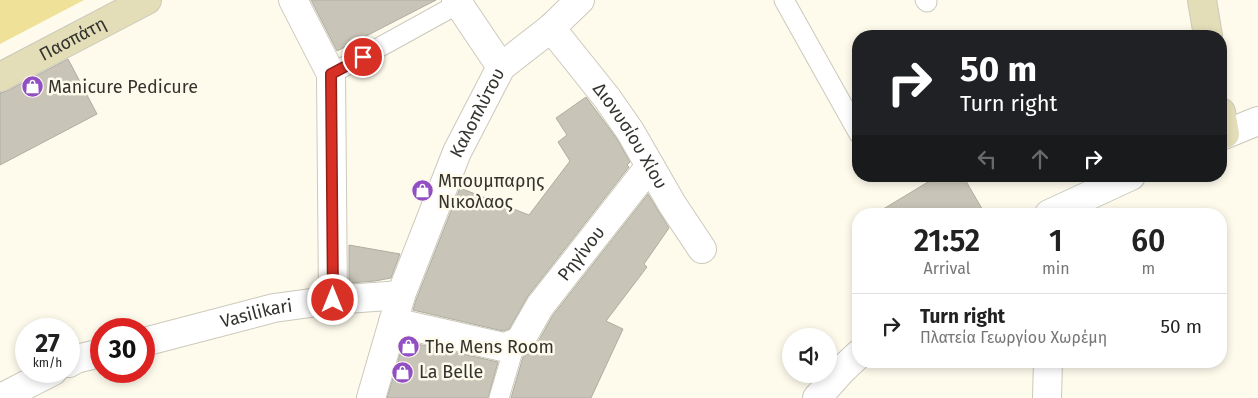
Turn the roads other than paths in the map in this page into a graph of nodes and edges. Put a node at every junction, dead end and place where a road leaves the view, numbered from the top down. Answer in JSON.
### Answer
{"nodes":[{"id":1,"x":147,"y":0,"type":"edge"},
{"id":2,"x":293,"y":0,"type":"edge"},
{"id":3,"x":580,"y":0,"type":"edge"},
{"id":4,"x":784,"y":0,"type":"edge"},
{"id":5,"x":1202,"y":0,"type":"edge"},
{"id":6,"x":457,"y":2,"type":"edge"},
{"id":7,"x":551,"y":28,"type":"junction"},
{"id":8,"x":1207,"y":30,"type":"edge"},
{"id":9,"x":501,"y":67,"type":"junction"},
{"id":10,"x":331,"y":74,"type":"junction"},
{"id":11,"x":0,"y":78,"type":"edge"},
{"id":12,"x":852,"y":121,"type":"edge"},
{"id":13,"x":1258,"y":121,"type":"edge"},
{"id":14,"x":1227,"y":126,"type":"edge"},
{"id":15,"x":650,"y":166,"type":"junction"},
{"id":16,"x":1118,"y":182,"type":"edge"},
{"id":17,"x":1062,"y":208,"type":"edge"},
{"id":18,"x":702,"y":249,"type":"dead end"},
{"id":19,"x":401,"y":295,"type":"junction"},
{"id":20,"x":333,"y":300,"type":"junction"},
{"id":21,"x":393,"y":322,"type":"junction"},
{"id":22,"x":155,"y":339,"type":"edge"},
{"id":23,"x":514,"y":344,"type":"junction"},
{"id":24,"x":852,"y":361,"type":"edge"},
{"id":25,"x":1048,"y":368,"type":"edge"},
{"id":26,"x":30,"y":383,"type":"edge"},
{"id":27,"x":1,"y":398,"type":"edge"},
{"id":28,"x":372,"y":398,"type":"edge"},
{"id":29,"x":499,"y":398,"type":"edge"},
{"id":30,"x":817,"y":398,"type":"edge"},
{"id":31,"x":1047,"y":398,"type":"edge"}],
"edges":[{"from":1,"to":11,"type":"street","name":"Πασπάτη"},
{"from":2,"to":10,"type":"street"},
{"from":3,"to":7,"type":"street","name":"Καλοπλύτου"},
{"from":4,"to":12,"type":"lane"},
{"from":5,"to":8,"type":"street"},
{"from":6,"to":9,"type":"street"},
{"from":6,"to":10,"type":"lane"},
{"from":7,"to":9,"type":"street","name":"Καλοπλύτου"},
{"from":7,"to":15,"type":"street","name":"Διονυσίου Χίου"},
{"from":9,"to":19,"type":"street","name":"Καλοπλύτου"},
{"from":10,"to":20,"type":"street"},
{"from":13,"to":14,"type":"street"},
{"from":15,"to":18,"type":"street","name":"Διονυσίου Χίου"},
{"from":15,"to":23,"type":"street","name":"Ρηγίνου"},
{"from":16,"to":17,"type":"street"},
{"from":19,"to":20,"type":"street","name":"Vasilikari"},
{"from":19,"to":21,"type":"street","name":"Καλοπλύτου"},
{"from":20,"to":22,"type":"street","name":"Vasilikari"},
{"from":21,"to":23,"type":"street"},
{"from":21,"to":28,"type":"street","name":"Καλοπλύτου"},
{"from":23,"to":29,"type":"lane","name":"Ρηγίνου"},
{"from":24,"to":30,"type":"street"},
{"from":25,"to":31,"type":"street"},
{"from":26,"to":27,"type":"street"}]}
